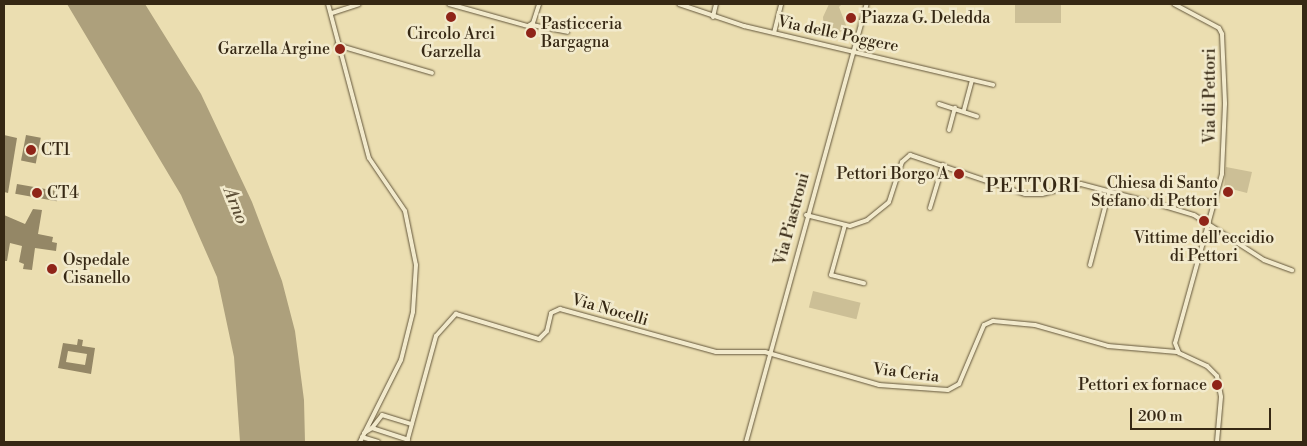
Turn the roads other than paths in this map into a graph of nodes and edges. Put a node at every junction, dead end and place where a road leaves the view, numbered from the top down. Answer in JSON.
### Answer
{"nodes":[{"id":1,"x":328,"y":4,"type":"edge"},
{"id":2,"x":359,"y":4,"type":"edge"},
{"id":3,"x":449,"y":4,"type":"edge"},
{"id":4,"x":539,"y":4,"type":"edge"},
{"id":5,"x":679,"y":4,"type":"edge"},
{"id":6,"x":716,"y":4,"type":"edge"},
{"id":7,"x":781,"y":4,"type":"edge"},
{"id":8,"x":867,"y":4,"type":"edge"},
{"id":9,"x":1174,"y":4,"type":"edge"},
{"id":10,"x":332,"y":13,"type":"junction"},
{"id":11,"x":713,"y":17,"type":"junction"},
{"id":12,"x":532,"y":25,"type":"junction"},
{"id":13,"x":567,"y":32,"type":"dead end"},
{"id":14,"x":774,"y":33,"type":"junction"},
{"id":15,"x":336,"y":45,"type":"junction"},
{"id":16,"x":852,"y":50,"type":"junction"},
{"id":17,"x":432,"y":73,"type":"dead end"},
{"id":18,"x":972,"y":80,"type":"junction"},
{"id":19,"x":993,"y":85,"type":"dead end"},
{"id":20,"x":939,"y":104,"type":"dead end"},
{"id":21,"x":955,"y":108,"type":"junction"},
{"id":22,"x":964,"y":110,"type":"junction"},
{"id":23,"x":977,"y":116,"type":"dead end"},
{"id":24,"x":949,"y":130,"type":"dead end"},
{"id":25,"x":943,"y":166,"type":"junction"},
{"id":26,"x":1108,"y":192,"type":"junction"},
{"id":27,"x":930,"y":208,"type":"dead end"},
{"id":28,"x":1209,"y":214,"type":"junction"},
{"id":29,"x":806,"y":215,"type":"junction"},
{"id":30,"x":1199,"y":219,"type":"junction"},
{"id":31,"x":845,"y":225,"type":"junction"},
{"id":32,"x":1205,"y":226,"type":"junction"},
{"id":33,"x":1090,"y":265,"type":"dead end"},
{"id":34,"x":1292,"y":270,"type":"dead end"},
{"id":35,"x":864,"y":283,"type":"dead end"},
{"id":36,"x":1177,"y":352,"type":"junction"},
{"id":37,"x":770,"y":353,"type":"junction"},
{"id":38,"x":412,"y":424,"type":"junction"},
{"id":39,"x":372,"y":428,"type":"junction"},
{"id":40,"x":363,"y":435,"type":"junction"},
{"id":41,"x":408,"y":441,"type":"edge"},
{"id":42,"x":360,"y":442,"type":"edge"},
{"id":43,"x":378,"y":442,"type":"edge"},
{"id":44,"x":746,"y":442,"type":"edge"},
{"id":45,"x":1217,"y":442,"type":"edge"}],
"edges":[{"from":1,"to":10,"type":"street"},
{"from":2,"to":10,"type":"street"},
{"from":3,"to":12,"type":"street"},
{"from":4,"to":12,"type":"street"},
{"from":5,"to":11,"type":"street","name":"Via delle Poggere"},
{"from":6,"to":11,"type":"street"},
{"from":7,"to":14,"type":"street"},
{"from":8,"to":16,"type":"street","name":"Via Piastroni"},
{"from":9,"to":28,"type":"street","name":"Via di Pettori"},
{"from":10,"to":15,"type":"street"},
{"from":11,"to":14,"type":"street","name":"Via delle Poggere"},
{"from":12,"to":13,"type":"street"},
{"from":14,"to":16,"type":"street","name":"Via delle Poggere"},
{"from":15,"to":17,"type":"street"},
{"from":15,"to":40,"type":"street"},
{"from":16,"to":18,"type":"street","name":"Via delle Poggere"},
{"from":16,"to":29,"type":"street","name":"Via Piastroni"},
{"from":18,"to":19,"type":"street","name":"Via delle Poggere"},
{"from":18,"to":22,"type":"street"},
{"from":20,"to":21,"type":"street"},
{"from":21,"to":22,"type":"street"},
{"from":21,"to":24,"type":"street"},
{"from":22,"to":23,"type":"street"},
{"from":25,"to":26,"type":"street"},
{"from":25,"to":27,"type":"street"},
{"from":25,"to":31,"type":"street"},
{"from":26,"to":30,"type":"street"},
{"from":26,"to":33,"type":"street"},
{"from":28,"to":30,"type":"street"},
{"from":28,"to":32,"type":"street","name":"Via di Pettori"},
{"from":29,"to":31,"type":"street"},
{"from":29,"to":37,"type":"street","name":"Via Piastroni"},
{"from":30,"to":32,"type":"street"},
{"from":31,"to":35,"type":"street"},
{"from":32,"to":34,"type":"street"},
{"from":32,"to":36,"type":"street","name":"Via di Pettori"},
{"from":36,"to":37,"type":"street","name":"Via Ceria"},
{"from":36,"to":45,"type":"street"},
{"from":37,"to":38,"type":"street","name":"Via Nocelli"},
{"from":37,"to":44,"type":"street","name":"Via Piastroni"},
{"from":38,"to":39,"type":"street"},
{"from":38,"to":41,"type":"street","name":"Via Nocelli"},
{"from":39,"to":40,"type":"street"},
{"from":39,"to":41,"type":"street"},
{"from":40,"to":42,"type":"street"},
{"from":40,"to":43,"type":"street"}]}
